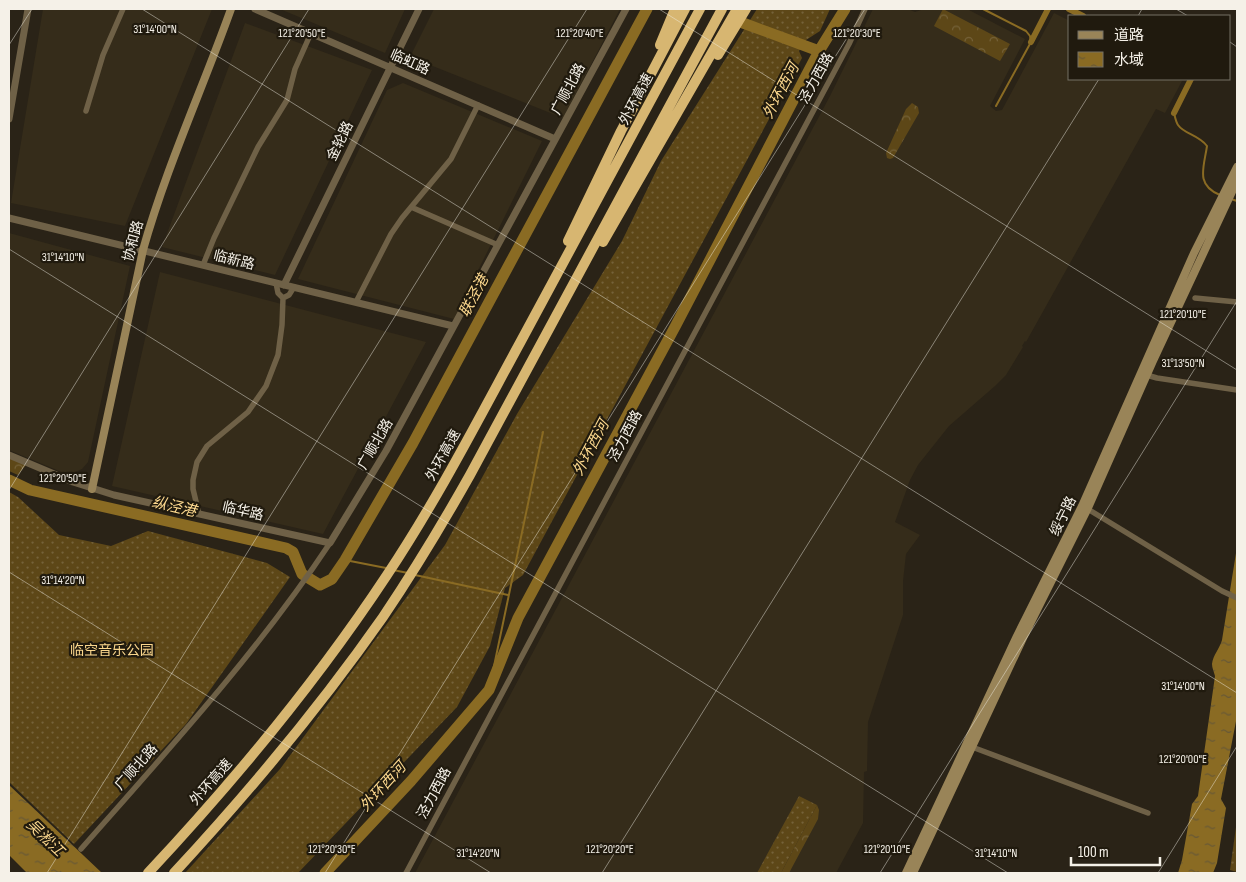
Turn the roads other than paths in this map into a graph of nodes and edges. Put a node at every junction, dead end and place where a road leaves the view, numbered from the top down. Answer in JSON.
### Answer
{"nodes":[{"id":1,"x":28,"y":9,"type":"edge"},
{"id":2,"x":123,"y":9,"type":"edge"},
{"id":3,"x":231,"y":9,"type":"edge"},
{"id":4,"x":255,"y":9,"type":"edge"},
{"id":5,"x":419,"y":9,"type":"edge"},
{"id":6,"x":626,"y":9,"type":"edge"},
{"id":7,"x":675,"y":9,"type":"edge"},
{"id":8,"x":685,"y":9,"type":"edge"},
{"id":9,"x":700,"y":9,"type":"edge"},
{"id":10,"x":722,"y":9,"type":"edge"},
{"id":11,"x":737,"y":9,"type":"edge"},
{"id":12,"x":746,"y":9,"type":"edge"},
{"id":13,"x":865,"y":9,"type":"edge"},
{"id":14,"x":311,"y":32,"type":"junction"},
{"id":15,"x":390,"y":67,"type":"junction"},
{"id":16,"x":641,"y":94,"type":"junction"},
{"id":17,"x":478,"y":105,"type":"junction"},
{"id":18,"x":86,"y":111,"type":"dead end"},
{"id":19,"x":679,"y":111,"type":"junction"},
{"id":20,"x":9,"y":119,"type":"edge"},
{"id":21,"x":555,"y":138,"type":"junction"},
{"id":22,"x":1237,"y":167,"type":"edge"},
{"id":23,"x":1237,"y":181,"type":"edge"},
{"id":24,"x":1227,"y":196,"type":"junction"},
{"id":25,"x":411,"y":207,"type":"junction"},
{"id":26,"x":9,"y":218,"type":"edge"},
{"id":27,"x":498,"y":245,"type":"junction"},
{"id":28,"x":143,"y":250,"type":"junction"},
{"id":29,"x":203,"y":265,"type":"junction"},
{"id":30,"x":280,"y":284,"type":"junction"},
{"id":31,"x":294,"y":287,"type":"junction"},
{"id":32,"x":283,"y":298,"type":"junction"},
{"id":33,"x":1195,"y":298,"type":"dead end"},
{"id":34,"x":356,"y":302,"type":"junction"},
{"id":35,"x":1237,"y":302,"type":"edge"},
{"id":36,"x":453,"y":326,"type":"junction"},
{"id":37,"x":517,"y":348,"type":"junction"},
{"id":38,"x":534,"y":357,"type":"junction"},
{"id":39,"x":1144,"y":374,"type":"junction"},
{"id":40,"x":1237,"y":390,"type":"edge"},
{"id":41,"x":9,"y":455,"type":"edge"},
{"id":42,"x":92,"y":489,"type":"junction"},
{"id":43,"x":1085,"y":507,"type":"junction"},
{"id":44,"x":199,"y":514,"type":"junction"},
{"id":45,"x":330,"y":543,"type":"junction"},
{"id":46,"x":1237,"y":598,"type":"edge"},
{"id":47,"x":972,"y":746,"type":"junction"},
{"id":48,"x":1148,"y":813,"type":"dead end"},
{"id":49,"x":81,"y":849,"type":"dead end"},
{"id":50,"x":148,"y":873,"type":"edge"},
{"id":51,"x":174,"y":873,"type":"edge"},
{"id":52,"x":406,"y":873,"type":"edge"},
{"id":53,"x":906,"y":873,"type":"edge"},
{"id":54,"x":913,"y":873,"type":"edge"}],
"edges":[{"from":1,"to":20,"type":"street"},
{"from":2,"to":18,"type":"street"},
{"from":3,"to":28,"type":"main road","name":"协和路"},
{"from":4,"to":14,"type":"street","name":"临虹路"},
{"from":5,"to":15,"type":"street","name":"金轮路"},
{"from":6,"to":21,"type":"street","name":"广顺北路"},
{"from":7,"to":16,"type":"highway"},
{"from":8,"to":16,"type":"highway"},
{"from":9,"to":37,"type":"highway","name":"外环高速"},
{"from":10,"to":38,"type":"highway"},
{"from":11,"to":19,"type":"highway"},
{"from":12,"to":19,"type":"highway"},
{"from":13,"to":52,"type":"street","name":"泾力西路"},
{"from":14,"to":15,"type":"street","name":"临虹路"},
{"from":14,"to":29,"type":"street"},
{"from":15,"to":17,"type":"street","name":"临虹路"},
{"from":15,"to":30,"type":"street","name":"金轮路"},
{"from":16,"to":37,"type":"highway"},
{"from":17,"to":21,"type":"street","name":"临虹路"},
{"from":17,"to":25,"type":"street"},
{"from":19,"to":38,"type":"highway"},
{"from":21,"to":27,"type":"street","name":"广顺北路"},
{"from":22,"to":24,"type":"main road","name":"绥宁路"},
{"from":23,"to":24,"type":"main road","name":"绥宁路"},
{"from":24,"to":39,"type":"main road","name":"绥宁路"},
{"from":25,"to":27,"type":"street"},
{"from":25,"to":34,"type":"street"},
{"from":26,"to":28,"type":"street","name":"临新路"},
{"from":27,"to":36,"type":"street","name":"广顺北路"},
{"from":28,"to":29,"type":"street","name":"临新路"},
{"from":28,"to":42,"type":"main road","name":"协和路"},
{"from":29,"to":30,"type":"street","name":"临新路"},
{"from":30,"to":31,"type":"street","name":"临新路"},
{"from":30,"to":32,"type":"street"},
{"from":31,"to":32,"type":"street"},
{"from":31,"to":34,"type":"street","name":"临新路"},
{"from":32,"to":44,"type":"street"},
{"from":33,"to":35,"type":"street"},
{"from":34,"to":36,"type":"street","name":"临新路"},
{"from":36,"to":45,"type":"street","name":"广顺北路"},
{"from":37,"to":50,"type":"highway","name":"外环高速"},
{"from":38,"to":51,"type":"highway"},
{"from":39,"to":40,"type":"street"},
{"from":39,"to":43,"type":"main road","name":"绥宁路"},
{"from":41,"to":42,"type":"street","name":"临华路"},
{"from":42,"to":44,"type":"street","name":"临华路"},
{"from":43,"to":46,"type":"street"},
{"from":43,"to":47,"type":"main road","name":"绥宁路"},
{"from":43,"to":53,"type":"main road","name":"绥宁路"},
{"from":44,"to":45,"type":"street","name":"临华路"},
{"from":45,"to":49,"type":"street","name":"广顺北路"},
{"from":47,"to":48,"type":"street"},
{"from":47,"to":54,"type":"main road","name":"绥宁路"}]}
